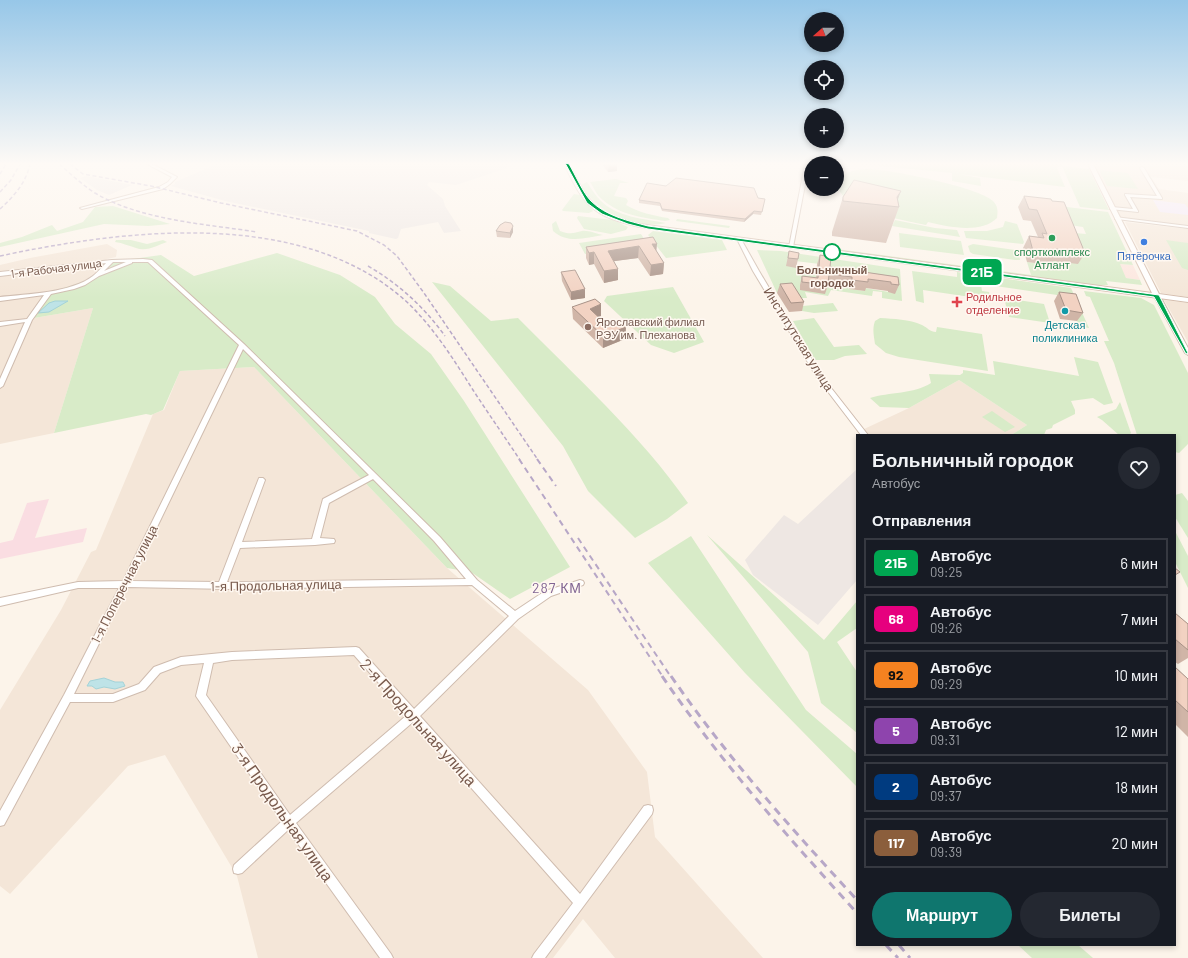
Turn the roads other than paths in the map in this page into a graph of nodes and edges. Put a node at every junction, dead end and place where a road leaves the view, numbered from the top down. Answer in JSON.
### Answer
{"nodes":[{"id":1,"x":1112,"y":208,"type":"edge"},
{"id":2,"x":596,"y":209,"type":"edge"},
{"id":3,"x":798,"y":209,"type":"edge"},
{"id":4,"x":1118,"y":209,"type":"edge"},
{"id":5,"x":1135,"y":209,"type":"edge"},
{"id":6,"x":1117,"y":218,"type":"junction"},
{"id":7,"x":1188,"y":227,"type":"edge"},
{"id":8,"x":739,"y":239,"type":"junction"},
{"id":9,"x":791,"y":247,"type":"junction"},
{"id":10,"x":136,"y":260,"type":"junction"},
{"id":11,"x":112,"y":261,"type":"junction"},
{"id":12,"x":0,"y":274,"type":"edge"},
{"id":13,"x":95,"y":277,"type":"junction"},
{"id":14,"x":50,"y":293,"type":"junction"},
{"id":15,"x":1157,"y":296,"type":"junction"},
{"id":16,"x":0,"y":299,"type":"edge"},
{"id":17,"x":1188,"y":300,"type":"edge"},
{"id":18,"x":29,"y":320,"type":"junction"},
{"id":19,"x":0,"y":324,"type":"edge"},
{"id":20,"x":242,"y":345,"type":"junction"},
{"id":21,"x":1188,"y":353,"type":"edge"},
{"id":22,"x":0,"y":386,"type":"edge"},
{"id":23,"x":864,"y":434,"type":"edge"},
{"id":24,"x":373,"y":476,"type":"junction"},
{"id":25,"x":261,"y":480,"type":"dead end"},
{"id":26,"x":315,"y":542,"type":"junction"},
{"id":27,"x":331,"y":542,"type":"dead end"},
{"id":28,"x":237,"y":545,"type":"junction"},
{"id":29,"x":474,"y":582,"type":"junction"},
{"id":30,"x":580,"y":583,"type":"dead end"},
{"id":31,"x":125,"y":584,"type":"junction"},
{"id":32,"x":222,"y":586,"type":"junction"},
{"id":33,"x":0,"y":602,"type":"edge"},
{"id":34,"x":515,"y":616,"type":"junction"},
{"id":35,"x":209,"y":660,"type":"junction"},
{"id":36,"x":67,"y":698,"type":"junction"},
{"id":37,"x":413,"y":716,"type":"junction"},
{"id":38,"x":648,"y":810,"type":"dead end"},
{"id":39,"x":0,"y":821,"type":"edge"},
{"id":40,"x":289,"y":822,"type":"junction"},
{"id":41,"x":238,"y":869,"type":"dead end"},
{"id":42,"x":580,"y":903,"type":"junction"},
{"id":43,"x":387,"y":958,"type":"edge"},
{"id":44,"x":538,"y":958,"type":"edge"}],
"edges":[{"from":1,"to":6,"type":"main road"},
{"from":2,"to":8,"type":"main road"},
{"from":3,"to":9,"type":"street"},
{"from":4,"to":5,"type":"street"},
{"from":6,"to":7,"type":"street"},
{"from":6,"to":15,"type":"main road"},
{"from":8,"to":9,"type":"main road"},
{"from":8,"to":23,"type":"street","name":"Институтская улица"},
{"from":9,"to":15,"type":"main road"},
{"from":10,"to":11,"type":"street","name":"1-я Рабочая улица"},
{"from":10,"to":13,"type":"street"},
{"from":10,"to":20,"type":"street","name":"1-я Рабочая улица"},
{"from":11,"to":12,"type":"street","name":"1-я Рабочая улица"},
{"from":11,"to":13,"type":"street"},
{"from":13,"to":14,"type":"street"},
{"from":14,"to":16,"type":"street"},
{"from":14,"to":18,"type":"street"},
{"from":15,"to":17,"type":"main road"},
{"from":15,"to":21,"type":"street"},
{"from":18,"to":19,"type":"street"},
{"from":18,"to":22,"type":"street"},
{"from":20,"to":24,"type":"street","name":"1-я Рабочая улица"},
{"from":20,"to":31,"type":"street","name":"1-я Поперечная улица"},
{"from":24,"to":26,"type":"street"},
{"from":24,"to":29,"type":"street","name":"1-я Рабочая улица"},
{"from":25,"to":28,"type":"street"},
{"from":26,"to":27,"type":"street"},
{"from":26,"to":28,"type":"street"},
{"from":28,"to":32,"type":"street"},
{"from":29,"to":32,"type":"street","name":"1-я Продольная улица"},
{"from":29,"to":34,"type":"street","name":"1-я Рабочая улица"},
{"from":30,"to":34,"type":"street"},
{"from":31,"to":32,"type":"street","name":"1-я Продольная улица"},
{"from":31,"to":33,"type":"street","name":"1-я Продольная улица"},
{"from":31,"to":36,"type":"street","name":"1-я Поперечная улица"},
{"from":34,"to":37,"type":"street"},
{"from":35,"to":36,"type":"street"},
{"from":35,"to":37,"type":"street","name":"2-я Продольная улица"},
{"from":35,"to":40,"type":"street","name":"3-я Продольная улица"},
{"from":36,"to":39,"type":"street","name":"1-я Поперечная улица"},
{"from":37,"to":40,"type":"street"},
{"from":37,"to":42,"type":"street","name":"2-я Продольная улица"},
{"from":38,"to":42,"type":"street"},
{"from":40,"to":41,"type":"street"},
{"from":40,"to":43,"type":"street","name":"3-я Продольная улица"},
{"from":42,"to":44,"type":"street"}]}
